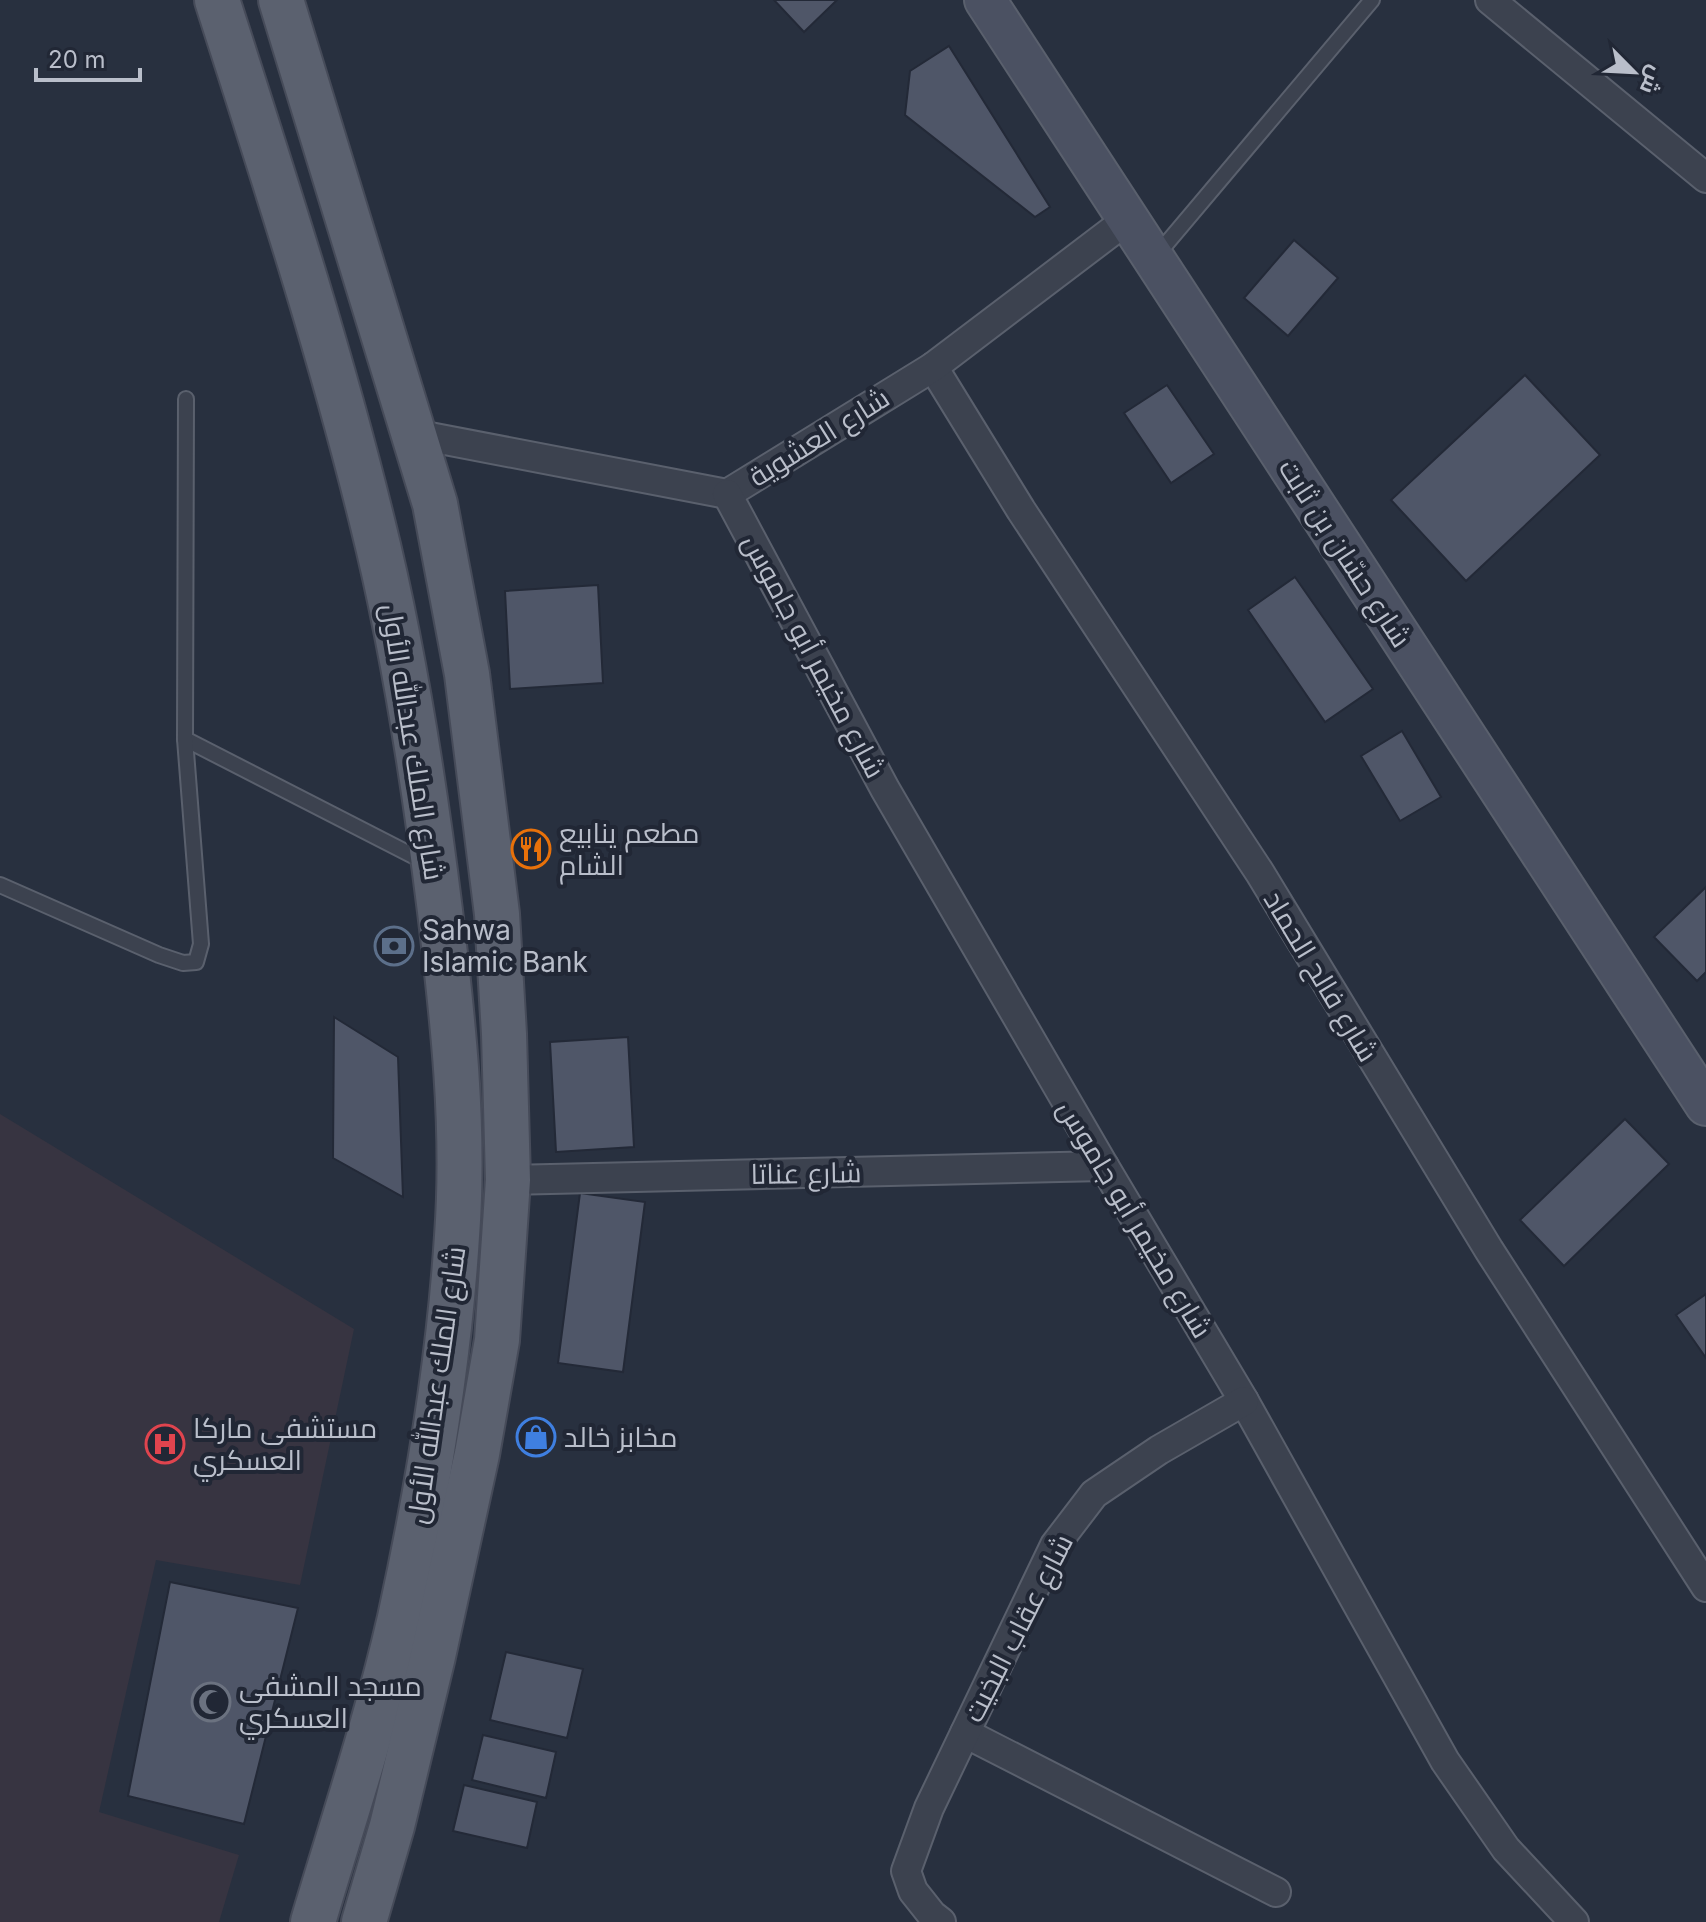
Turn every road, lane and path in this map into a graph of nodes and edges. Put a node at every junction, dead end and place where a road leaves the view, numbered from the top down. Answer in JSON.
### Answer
{"nodes":[{"id":1,"x":217,"y":0,"type":"edge"},
{"id":2,"x":281,"y":0,"type":"edge"},
{"id":3,"x":985,"y":0,"type":"edge"},
{"id":4,"x":1372,"y":0,"type":"edge"},
{"id":5,"x":1490,"y":0,"type":"edge"},
{"id":6,"x":1706,"y":178,"type":"edge"},
{"id":7,"x":1128,"y":219,"type":"junction"},
{"id":8,"x":1154,"y":259,"type":"junction"},
{"id":9,"x":933,"y":367,"type":"junction"},
{"id":10,"x":186,"y":399,"type":"dead end"},
{"id":11,"x":414,"y":434,"type":"junction"},
{"id":12,"x":727,"y":494,"type":"junction"},
{"id":13,"x":185,"y":739,"type":"junction"},
{"id":14,"x":434,"y":866,"type":"junction"},
{"id":15,"x":0,"y":885,"type":"edge"},
{"id":16,"x":1706,"y":1105,"type":"edge"},
{"id":17,"x":1104,"y":1166,"type":"junction"},
{"id":18,"x":508,"y":1180,"type":"junction"},
{"id":19,"x":1244,"y":1401,"type":"junction"},
{"id":20,"x":1706,"y":1587,"type":"edge"},
{"id":21,"x":965,"y":1733,"type":"junction"},
{"id":22,"x":1276,"y":1892,"type":"dead end"},
{"id":23,"x":313,"y":1922,"type":"edge"},
{"id":24,"x":364,"y":1922,"type":"edge"},
{"id":25,"x":941,"y":1922,"type":"edge"},
{"id":26,"x":1574,"y":1922,"type":"edge"}],
"edges":[{"from":1,"to":14,"type":"main road","name":"شارع الملك عبدالله الأول"},
{"from":2,"to":11,"type":"main road","name":"شارع الملك عبدالله الأول"},
{"from":3,"to":7,"type":"street","name":"شارع حسّان بن ثابت"},
{"from":4,"to":8,"type":"lane"},
{"from":5,"to":6,"type":"street"},
{"from":7,"to":8,"type":"street","name":"شارع حسّان بن ثابت"},
{"from":7,"to":9,"type":"street","name":"شارع العشوية"},
{"from":8,"to":16,"type":"street","name":"شارع حسّان بن ثابت"},
{"from":9,"to":12,"type":"street","name":"شارع العشوية"},
{"from":9,"to":20,"type":"street","name":"شارع فالح الحماد"},
{"from":10,"to":13,"type":"lane"},
{"from":11,"to":12,"type":"street","name":"شارع العشوية"},
{"from":11,"to":18,"type":"main road","name":"شارع الملك عبدالله الأول"},
{"from":12,"to":17,"type":"street","name":"شارع مخيمر أبو جاموس"},
{"from":13,"to":14,"type":"lane"},
{"from":13,"to":15,"type":"lane"},
{"from":14,"to":23,"type":"main road","name":"شارع الملك عبدالله الأول"},
{"from":17,"to":18,"type":"street","name":"شارع عناتا"},
{"from":17,"to":19,"type":"street","name":"شارع مخيمر أبو جاموس"},
{"from":18,"to":24,"type":"main road","name":"شارع الملك عبدالله الأول"},
{"from":19,"to":21,"type":"street","name":"شارع عقاب البخيت"},
{"from":19,"to":26,"type":"street","name":"شارع مخيمر أبو جاموس"},
{"from":21,"to":22,"type":"street"},
{"from":21,"to":25,"type":"street","name":"شارع عقاب البخيت"}]}
